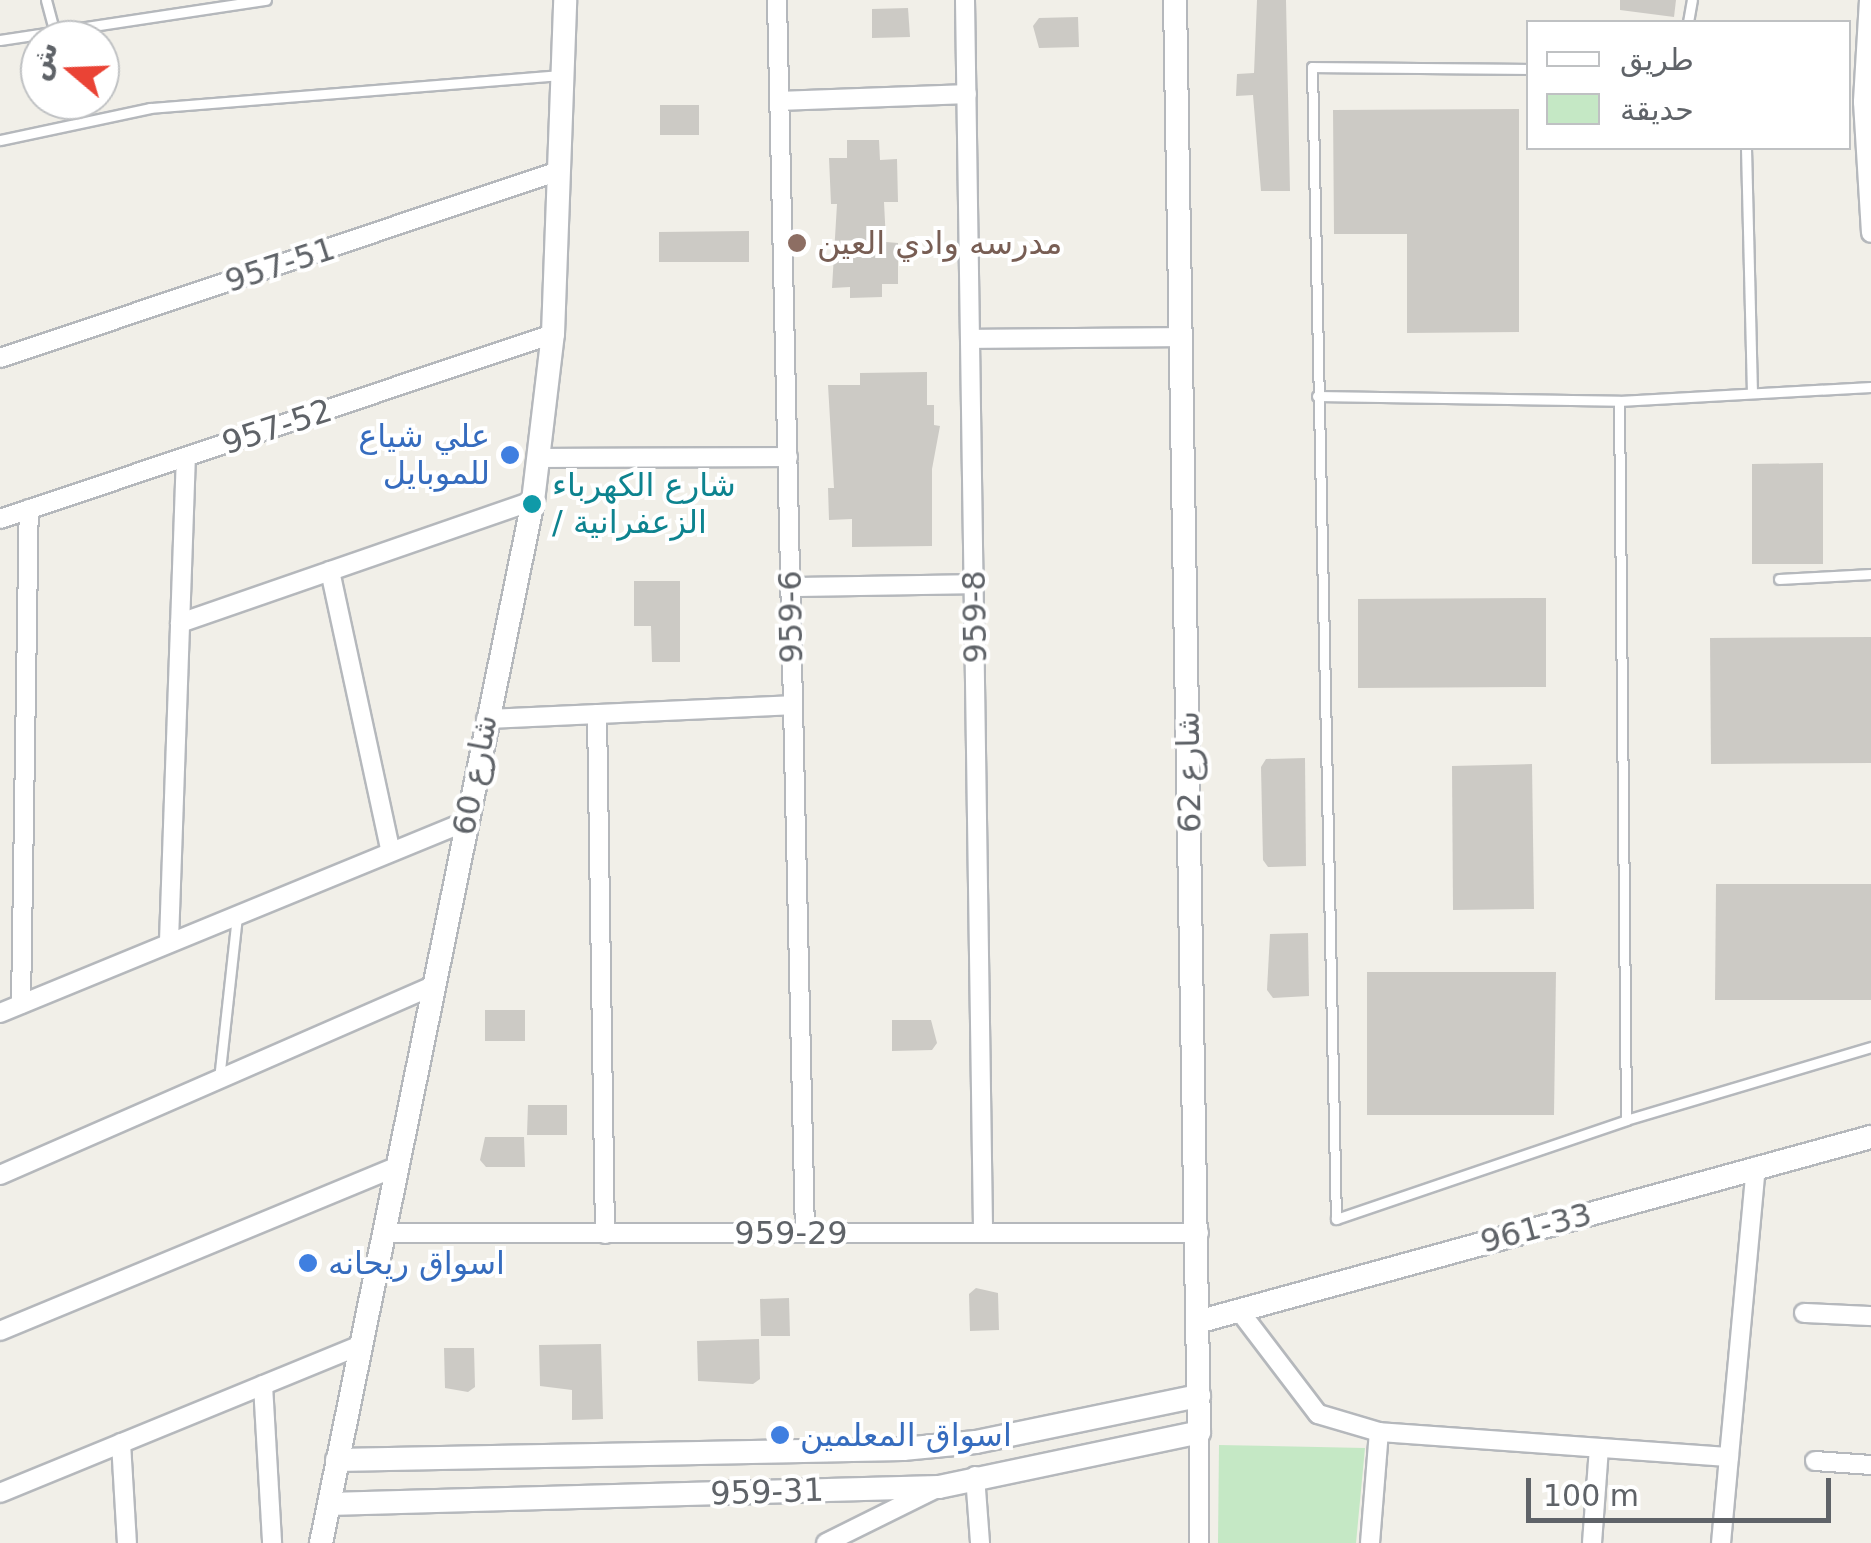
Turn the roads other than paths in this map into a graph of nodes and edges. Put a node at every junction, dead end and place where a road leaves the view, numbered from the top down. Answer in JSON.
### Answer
{"nodes":[{"id":1,"x":565,"y":0,"type":"edge"},
{"id":2,"x":778,"y":0,"type":"edge"},
{"id":3,"x":965,"y":0,"type":"edge"},
{"id":4,"x":1175,"y":0,"type":"edge"},
{"id":5,"x":1870,"y":0,"type":"edge"},
{"id":6,"x":258,"y":1,"type":"edge"},
{"id":7,"x":120,"y":23,"type":"edge"},
{"id":8,"x":1526,"y":68,"type":"edge"},
{"id":9,"x":562,"y":75,"type":"junction"},
{"id":10,"x":967,"y":94,"type":"junction"},
{"id":11,"x":780,"y":102,"type":"junction"},
{"id":12,"x":0,"y":140,"type":"edge"},
{"id":13,"x":1746,"y":150,"type":"edge"},
{"id":14,"x":559,"y":171,"type":"junction"},
{"id":15,"x":1871,"y":234,"type":"edge"},
{"id":16,"x":553,"y":334,"type":"junction"},
{"id":17,"x":1180,"y":337,"type":"junction"},
{"id":18,"x":970,"y":339,"type":"junction"},
{"id":19,"x":0,"y":358,"type":"edge"},
{"id":20,"x":1871,"y":387,"type":"edge"},
{"id":21,"x":1752,"y":392,"type":"junction"},
{"id":22,"x":1317,"y":396,"type":"junction"},
{"id":23,"x":1619,"y":402,"type":"junction"},
{"id":24,"x":186,"y":457,"type":"junction"},
{"id":25,"x":788,"y":457,"type":"junction"},
{"id":26,"x":539,"y":458,"type":"junction"},
{"id":27,"x":533,"y":500,"type":"junction"},
{"id":28,"x":29,"y":510,"type":"junction"},
{"id":29,"x":0,"y":519,"type":"edge"},
{"id":30,"x":330,"y":571,"type":"junction"},
{"id":31,"x":1871,"y":574,"type":"edge"},
{"id":32,"x":1778,"y":579,"type":"dead end"},
{"id":33,"x":974,"y":584,"type":"junction"},
{"id":34,"x":791,"y":588,"type":"junction"},
{"id":35,"x":180,"y":623,"type":"junction"},
{"id":36,"x":794,"y":705,"type":"junction"},
{"id":37,"x":597,"y":714,"type":"junction"},
{"id":38,"x":486,"y":719,"type":"junction"},
{"id":39,"x":465,"y":822,"type":"junction"},
{"id":40,"x":390,"y":849,"type":"junction"},
{"id":41,"x":237,"y":913,"type":"junction"},
{"id":42,"x":169,"y":941,"type":"junction"},
{"id":43,"x":432,"y":986,"type":"junction"},
{"id":44,"x":21,"y":1004,"type":"junction"},
{"id":45,"x":0,"y":1012,"type":"edge"},
{"id":46,"x":1871,"y":1047,"type":"edge"},
{"id":47,"x":219,"y":1078,"type":"junction"},
{"id":48,"x":1626,"y":1120,"type":"junction"},
{"id":49,"x":1871,"y":1137,"type":"edge"},
{"id":50,"x":1756,"y":1167,"type":"junction"},
{"id":51,"x":396,"y":1168,"type":"junction"},
{"id":52,"x":0,"y":1176,"type":"edge"},
{"id":53,"x":984,"y":1233,"type":"junction"},
{"id":54,"x":1199,"y":1233,"type":"junction"},
{"id":55,"x":383,"y":1234,"type":"junction"},
{"id":56,"x":605,"y":1234,"type":"junction"},
{"id":57,"x":806,"y":1234,"type":"junction"},
{"id":58,"x":1238,"y":1309,"type":"junction"},
{"id":59,"x":1804,"y":1314,"type":"dead end"},
{"id":60,"x":1871,"y":1316,"type":"edge"},
{"id":61,"x":1201,"y":1321,"type":"junction"},
{"id":62,"x":0,"y":1331,"type":"edge"},
{"id":63,"x":360,"y":1345,"type":"junction"},
{"id":64,"x":263,"y":1384,"type":"junction"},
{"id":65,"x":1199,"y":1396,"type":"junction"},
{"id":66,"x":1199,"y":1432,"type":"junction"},
{"id":67,"x":1379,"y":1432,"type":"junction"},
{"id":68,"x":121,"y":1443,"type":"junction"},
{"id":69,"x":1599,"y":1448,"type":"junction"},
{"id":70,"x":1729,"y":1457,"type":"junction"},
{"id":71,"x":337,"y":1460,"type":"junction"},
{"id":72,"x":1816,"y":1460,"type":"dead end"},
{"id":73,"x":1871,"y":1465,"type":"edge"},
{"id":74,"x":975,"y":1476,"type":"junction"},
{"id":75,"x":939,"y":1487,"type":"junction"},
{"id":76,"x":0,"y":1492,"type":"edge"},
{"id":77,"x":329,"y":1504,"type":"junction"},
{"id":78,"x":866,"y":1523,"type":"junction"},
{"id":79,"x":127,"y":1543,"type":"edge"},
{"id":80,"x":272,"y":1543,"type":"edge"},
{"id":81,"x":321,"y":1543,"type":"edge"},
{"id":82,"x":826,"y":1543,"type":"edge"},
{"id":83,"x":866,"y":1543,"type":"edge"},
{"id":84,"x":980,"y":1543,"type":"edge"},
{"id":85,"x":1199,"y":1543,"type":"edge"},
{"id":86,"x":1370,"y":1543,"type":"edge"},
{"id":87,"x":1592,"y":1543,"type":"edge"},
{"id":88,"x":1721,"y":1543,"type":"edge"}],
"edges":[{"from":1,"to":9,"type":"street","name":"شارع 60"},
{"from":2,"to":11,"type":"street","name":"959-6"},
{"from":3,"to":10,"type":"street","name":"959-8"},
{"from":4,"to":17,"type":"street","name":"شارع 62"},
{"from":5,"to":15,"type":"street"},
{"from":6,"to":7,"type":"lane"},
{"from":8,"to":22,"type":"lane"},
{"from":9,"to":12,"type":"lane"},
{"from":9,"to":14,"type":"street","name":"شارع 60"},
{"from":10,"to":11,"type":"street"},
{"from":10,"to":18,"type":"street","name":"959-8"},
{"from":11,"to":25,"type":"street","name":"959-6"},
{"from":13,"to":21,"type":"lane"},
{"from":14,"to":16,"type":"street","name":"شارع 60"},
{"from":14,"to":19,"type":"street","name":"957-51"},
{"from":16,"to":24,"type":"street","name":"957-52"},
{"from":16,"to":26,"type":"street","name":"شارع 60"},
{"from":17,"to":18,"type":"street"},
{"from":17,"to":54,"type":"street","name":"شارع 62"},
{"from":18,"to":33,"type":"street","name":"959-8"},
{"from":20,"to":21,"type":"lane"},
{"from":21,"to":23,"type":"lane"},
{"from":22,"to":23,"type":"lane"},
{"from":22,"to":48,"type":"lane"},
{"from":23,"to":48,"type":"lane"},
{"from":24,"to":28,"type":"street","name":"957-52"},
{"from":24,"to":35,"type":"street"},
{"from":25,"to":26,"type":"street"},
{"from":25,"to":34,"type":"street","name":"959-6"},
{"from":26,"to":27,"type":"street","name":"شارع 60"},
{"from":27,"to":30,"type":"street"},
{"from":27,"to":38,"type":"street","name":"شارع 60"},
{"from":28,"to":29,"type":"street","name":"957-52"},
{"from":28,"to":44,"type":"street"},
{"from":30,"to":35,"type":"street"},
{"from":30,"to":40,"type":"street"},
{"from":31,"to":32,"type":"lane"},
{"from":33,"to":34,"type":"street"},
{"from":33,"to":53,"type":"street","name":"959-8"},
{"from":34,"to":36,"type":"street","name":"959-6"},
{"from":35,"to":42,"type":"street"},
{"from":36,"to":37,"type":"street"},
{"from":36,"to":57,"type":"street","name":"959-6"},
{"from":37,"to":38,"type":"street"},
{"from":37,"to":56,"type":"street"},
{"from":38,"to":39,"type":"street","name":"شارع 60"},
{"from":39,"to":40,"type":"street"},
{"from":39,"to":43,"type":"street","name":"شارع 60"},
{"from":40,"to":41,"type":"street"},
{"from":41,"to":42,"type":"street"},
{"from":41,"to":47,"type":"lane"},
{"from":42,"to":44,"type":"street"},
{"from":43,"to":47,"type":"street"},
{"from":43,"to":51,"type":"street","name":"شارع 60"},
{"from":44,"to":45,"type":"street"},
{"from":46,"to":48,"type":"lane"},
{"from":47,"to":52,"type":"street"},
{"from":49,"to":50,"type":"street","name":"961-33"},
{"from":50,"to":58,"type":"street","name":"961-33"},
{"from":50,"to":70,"type":"street"},
{"from":51,"to":55,"type":"street","name":"شارع 60"},
{"from":51,"to":62,"type":"street"},
{"from":53,"to":54,"type":"street","name":"959-29"},
{"from":53,"to":57,"type":"street","name":"959-29"},
{"from":54,"to":61,"type":"street","name":"شارع 62"},
{"from":55,"to":56,"type":"street","name":"959-29"},
{"from":55,"to":63,"type":"street","name":"شارع 60"},
{"from":56,"to":57,"type":"street","name":"959-29"},
{"from":58,"to":61,"type":"street","name":"961-33"},
{"from":58,"to":67,"type":"street"},
{"from":59,"to":60,"type":"street"},
{"from":61,"to":65,"type":"street","name":"شارع 62"},
{"from":63,"to":64,"type":"street"},
{"from":63,"to":71,"type":"street","name":"شارع 60"},
{"from":64,"to":68,"type":"street"},
{"from":64,"to":80,"type":"street"},
{"from":65,"to":66,"type":"street","name":"شارع 62"},
{"from":65,"to":71,"type":"street","name":"959-31"},
{"from":66,"to":74,"type":"street","name":"959-31"},
{"from":66,"to":85,"type":"street","name":"شارع 62"},
{"from":67,"to":69,"type":"street"},
{"from":67,"to":86,"type":"street"},
{"from":68,"to":76,"type":"street"},
{"from":68,"to":79,"type":"street"},
{"from":69,"to":70,"type":"street"},
{"from":69,"to":87,"type":"street"},
{"from":70,"to":88,"type":"street"},
{"from":71,"to":77,"type":"street","name":"شارع 60"},
{"from":72,"to":73,"type":"street"},
{"from":74,"to":75,"type":"street","name":"959-31"},
{"from":74,"to":84,"type":"street"},
{"from":75,"to":77,"type":"street","name":"959-31"},
{"from":75,"to":78,"type":"street"},
{"from":77,"to":81,"type":"street","name":"شارع 60"},
{"from":78,"to":82,"type":"street"},
{"from":78,"to":83,"type":"street"}]}
